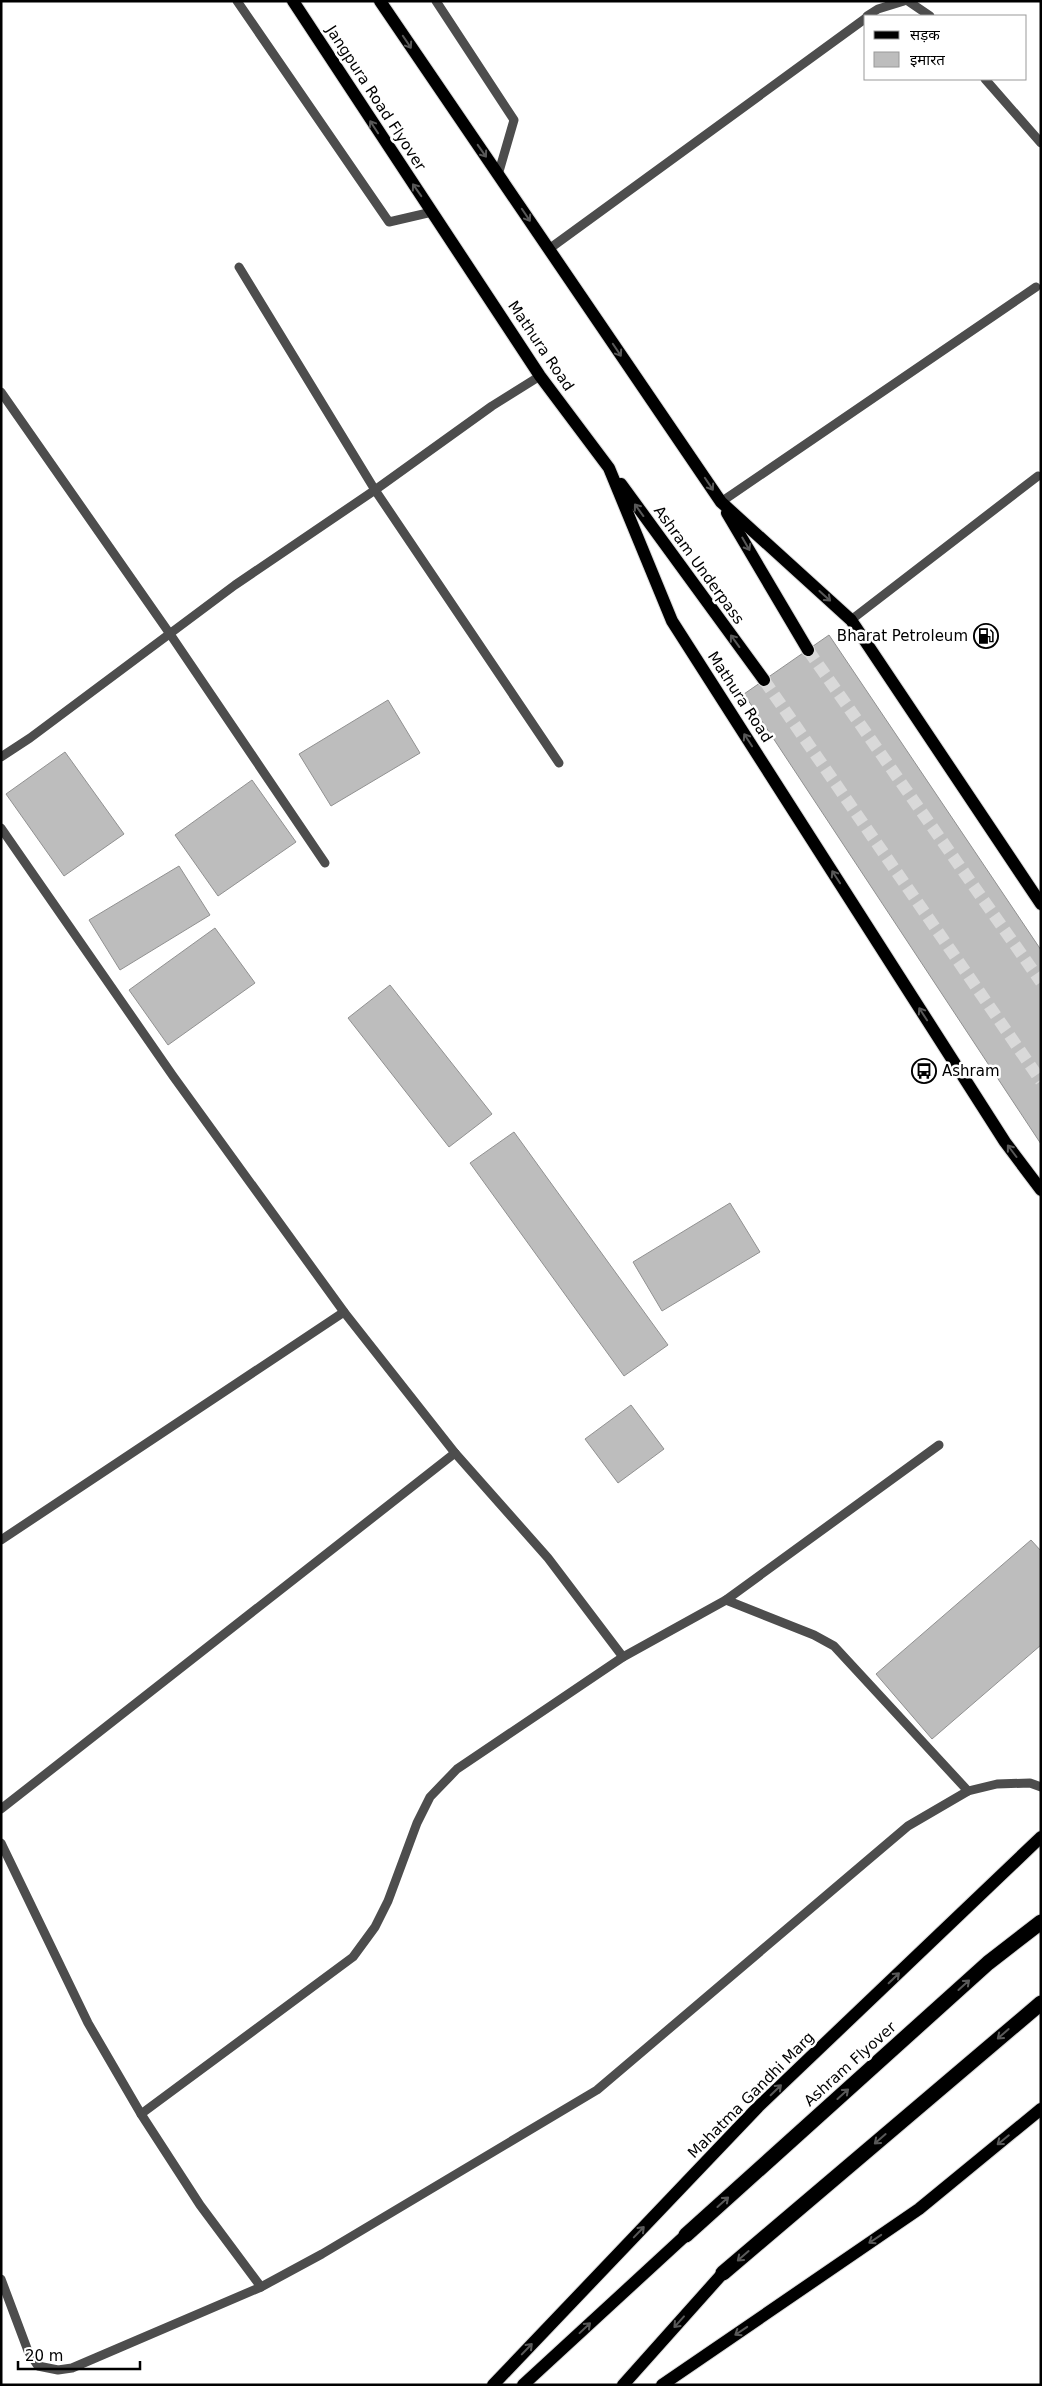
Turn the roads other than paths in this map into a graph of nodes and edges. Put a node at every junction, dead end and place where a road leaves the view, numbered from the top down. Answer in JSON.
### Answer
{"nodes":[{"id":1,"x":237,"y":1,"type":"edge"},
{"id":2,"x":293,"y":1,"type":"edge"},
{"id":3,"x":380,"y":1,"type":"edge"},
{"id":4,"x":436,"y":1,"type":"edge"},
{"id":5,"x":904,"y":1,"type":"edge"},
{"id":6,"x":908,"y":1,"type":"edge"},
{"id":7,"x":869,"y":15,"type":"edge"},
{"id":8,"x":929,"y":15,"type":"edge"},
{"id":9,"x":864,"y":19,"type":"edge"},
{"id":10,"x":986,"y":80,"type":"edge"},
{"id":11,"x":1041,"y":143,"type":"edge"},
{"id":12,"x":498,"y":175,"type":"junction"},
{"id":13,"x":432,"y":212,"type":"junction"},
{"id":14,"x":549,"y":249,"type":"junction"},
{"id":15,"x":239,"y":267,"type":"dead end"},
{"id":16,"x":1036,"y":287,"type":"dead end"},
{"id":17,"x":540,"y":376,"type":"junction"},
{"id":18,"x":1,"y":392,"type":"edge"},
{"id":19,"x":609,"y":468,"type":"junction"},
{"id":20,"x":1038,"y":476,"type":"dead end"},
{"id":21,"x":375,"y":490,"type":"junction"},
{"id":22,"x":721,"y":502,"type":"junction"},
{"id":23,"x":851,"y":620,"type":"junction"},
{"id":24,"x":170,"y":634,"type":"junction"},
{"id":25,"x":808,"y":650,"type":"tunnel mouth"},
{"id":26,"x":764,"y":680,"type":"tunnel mouth"},
{"id":27,"x":1,"y":757,"type":"edge"},
{"id":28,"x":559,"y":763,"type":"dead end"},
{"id":29,"x":1,"y":828,"type":"edge"},
{"id":30,"x":325,"y":862,"type":"dead end"},
{"id":31,"x":1041,"y":904,"type":"edge"},
{"id":32,"x":1041,"y":1190,"type":"edge"},
{"id":33,"x":344,"y":1312,"type":"junction"},
{"id":34,"x":940,"y":1445,"type":"dead end"},
{"id":35,"x":455,"y":1453,"type":"junction"},
{"id":36,"x":1,"y":1540,"type":"edge"},
{"id":37,"x":726,"y":1600,"type":"junction"},
{"id":38,"x":623,"y":1657,"type":"junction"},
{"id":39,"x":1041,"y":1787,"type":"edge"},
{"id":40,"x":968,"y":1791,"type":"junction"},
{"id":41,"x":1,"y":1809,"type":"edge"},
{"id":42,"x":1041,"y":1837,"type":"edge"},
{"id":43,"x":1,"y":1843,"type":"edge"},
{"id":44,"x":1041,"y":1922,"type":"edge"},
{"id":45,"x":1041,"y":2002,"type":"edge"},
{"id":46,"x":1041,"y":2109,"type":"edge"},
{"id":47,"x":141,"y":2114,"type":"junction"},
{"id":48,"x":686,"y":2235,"type":"joint"},
{"id":49,"x":723,"y":2273,"type":"joint"},
{"id":50,"x":1,"y":2280,"type":"edge"},
{"id":51,"x":261,"y":2286,"type":"junction"},
{"id":52,"x":493,"y":2385,"type":"edge"},
{"id":53,"x":523,"y":2385,"type":"edge"},
{"id":54,"x":623,"y":2385,"type":"edge"},
{"id":55,"x":662,"y":2385,"type":"edge"}],
"edges":[{"from":1,"to":13,"type":"street"},
{"from":13,"to":2,"type":"main road","name":"Jangpura Road Flyover","one_way":true},
{"from":3,"to":12,"type":"main road","one_way":true},
{"from":4,"to":12,"type":"street"},
{"from":5,"to":7,"type":"street"},
{"from":6,"to":8,"type":"street"},
{"from":9,"to":14,"type":"street"},
{"from":10,"to":11,"type":"street"},
{"from":12,"to":14,"type":"main road","one_way":true},
{"from":13,"to":17,"type":"main road","name":"Mathura Road"},
{"from":14,"to":22,"type":"main road","one_way":true},
{"from":15,"to":21,"type":"street"},
{"from":16,"to":22,"type":"street"},
{"from":17,"to":19,"type":"main road","name":"Mathura Road"},
{"from":17,"to":21,"type":"street"},
{"from":18,"to":24,"type":"street"},
{"from":26,"to":19,"type":"main road","name":"Ashram Underpass","one_way":true},
{"from":32,"to":19,"type":"main road","name":"Mathura Road","one_way":true},
{"from":20,"to":23,"type":"street"},
{"from":21,"to":24,"type":"street"},
{"from":21,"to":28,"type":"street"},
{"from":22,"to":23,"type":"main road","one_way":true},
{"from":22,"to":25,"type":"main road","one_way":true},
{"from":23,"to":31,"type":"main road"},
{"from":24,"to":27,"type":"street"},
{"from":24,"to":30,"type":"street"},
{"from":29,"to":33,"type":"street"},
{"from":33,"to":35,"type":"street"},
{"from":33,"to":36,"type":"street"},
{"from":34,"to":37,"type":"street"},
{"from":35,"to":38,"type":"street"},
{"from":35,"to":41,"type":"street"},
{"from":37,"to":38,"type":"street"},
{"from":37,"to":40,"type":"street"},
{"from":38,"to":47,"type":"street"},
{"from":39,"to":40,"type":"street"},
{"from":40,"to":51,"type":"street"},
{"from":52,"to":42,"type":"main road","name":"Mahatma Gandhi Marg","one_way":true},
{"from":43,"to":47,"type":"street"},
{"from":48,"to":44,"type":"highway","name":"Ashram Flyover","one_way":true},
{"from":45,"to":49,"type":"highway","one_way":true},
{"from":46,"to":55,"type":"main road","one_way":true},
{"from":47,"to":51,"type":"street"},
{"from":53,"to":48,"type":"main road","one_way":true},
{"from":49,"to":54,"type":"main road","one_way":true},
{"from":50,"to":51,"type":"street"}]}
